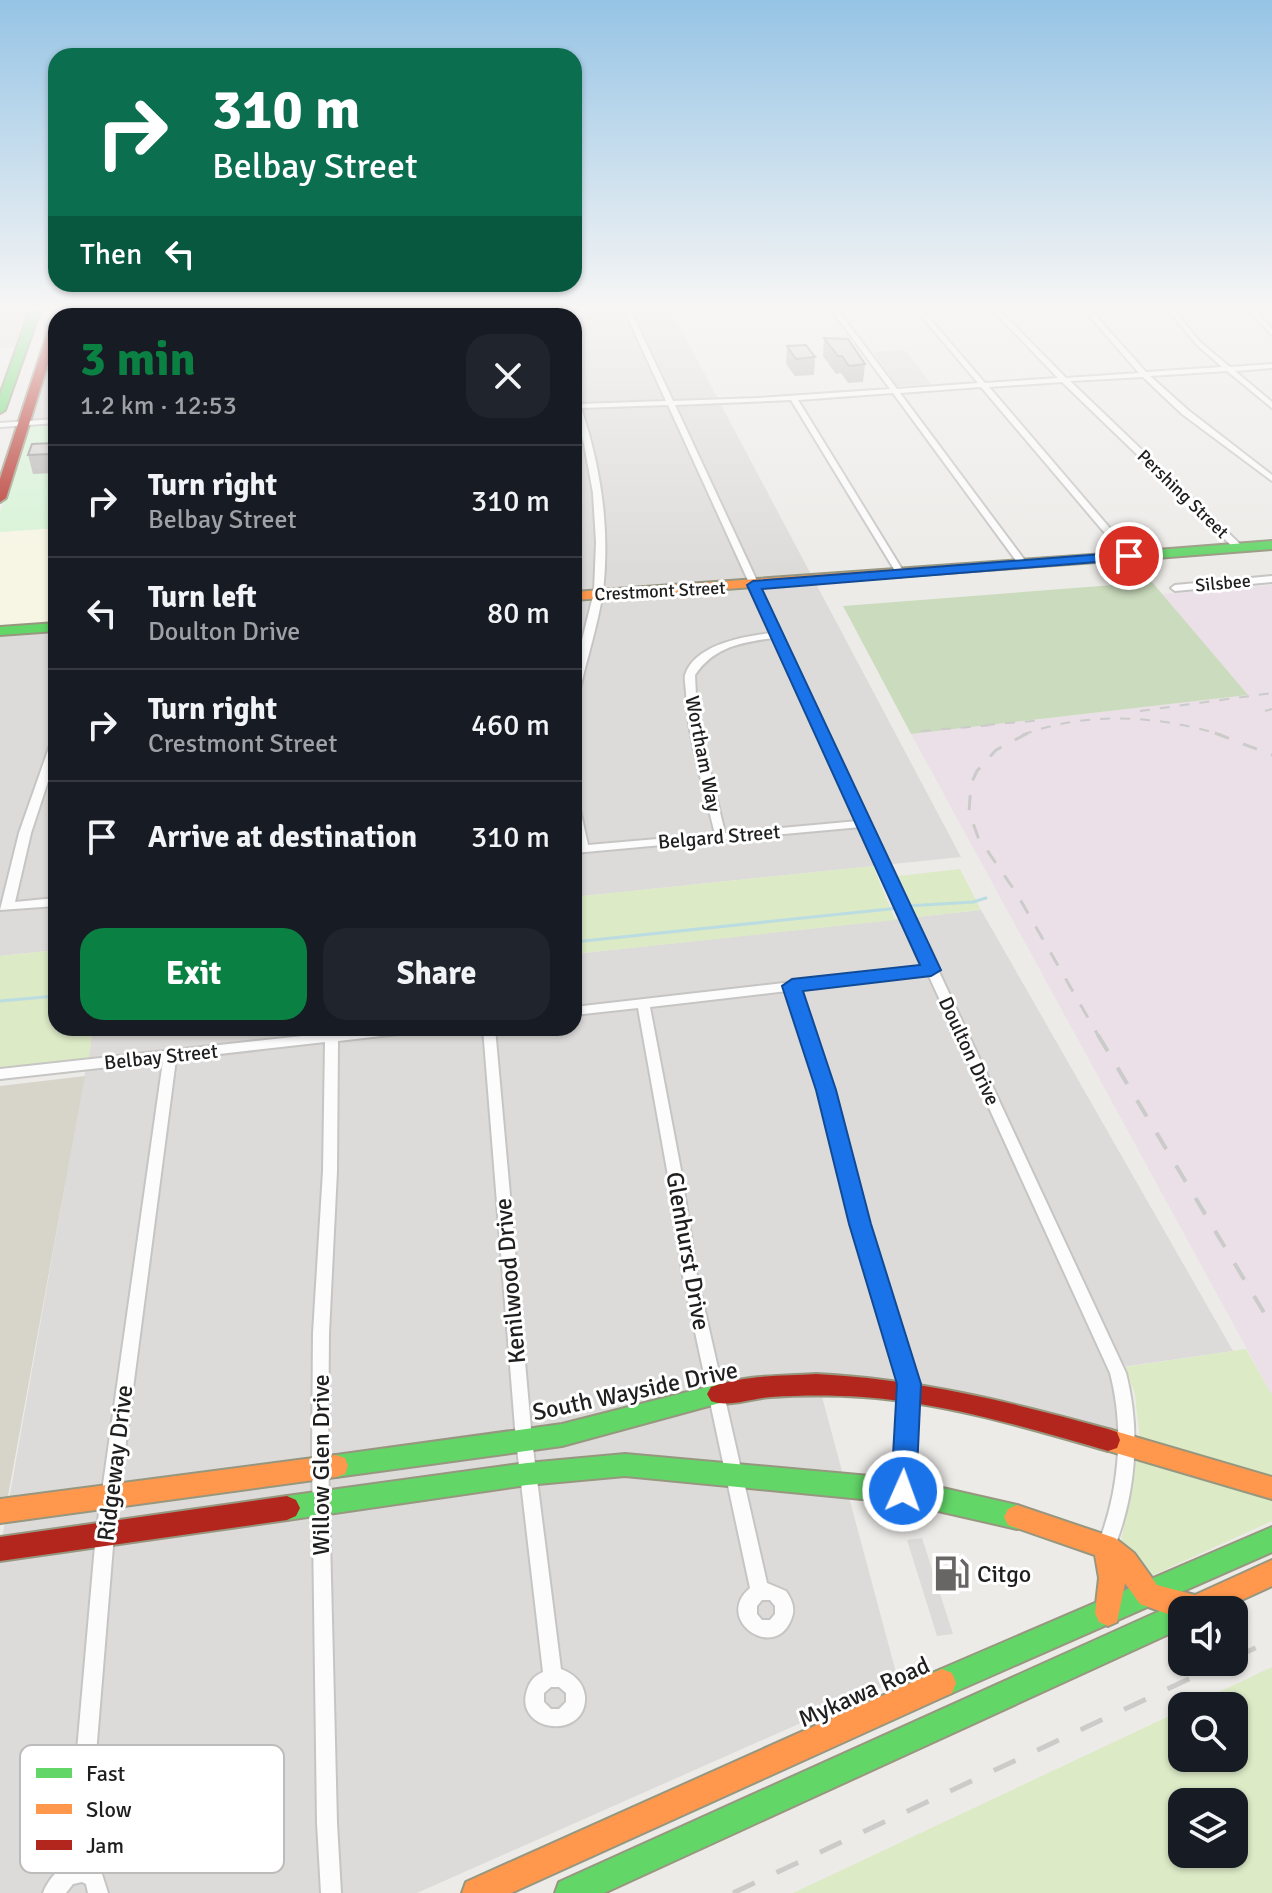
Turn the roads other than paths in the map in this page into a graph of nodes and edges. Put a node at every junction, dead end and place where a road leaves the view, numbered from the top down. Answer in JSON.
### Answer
{"nodes":[{"id":1,"x":34,"y":393,"type":"edge"},
{"id":2,"x":665,"y":393,"type":"edge"},
{"id":3,"x":846,"y":393,"type":"edge"},
{"id":4,"x":896,"y":393,"type":"edge"},
{"id":5,"x":991,"y":393,"type":"edge"},
{"id":6,"x":1078,"y":393,"type":"edge"},
{"id":7,"x":1165,"y":393,"type":"edge"},
{"id":8,"x":1256,"y":393,"type":"edge"},
{"id":9,"x":793,"y":397,"type":"junction"},
{"id":10,"x":582,"y":403,"type":"edge"},
{"id":11,"x":670,"y":404,"type":"junction"},
{"id":12,"x":1272,"y":406,"type":"edge"},
{"id":13,"x":48,"y":422,"type":"edge"},
{"id":14,"x":25,"y":423,"type":"junction"},
{"id":15,"x":0,"y":425,"type":"edge"},
{"id":16,"x":582,"y":428,"type":"edge"},
{"id":17,"x":1272,"y":479,"type":"edge"},
{"id":18,"x":2,"y":487,"type":"edge"},
{"id":19,"x":1272,"y":545,"type":"edge"},
{"id":20,"x":1239,"y":548,"type":"junction"},
{"id":21,"x":1129,"y":556,"type":"junction"},
{"id":22,"x":1023,"y":564,"type":"junction"},
{"id":23,"x":901,"y":574,"type":"junction"},
{"id":24,"x":1272,"y":579,"type":"edge"},
{"id":25,"x":753,"y":585,"type":"junction"},
{"id":26,"x":1175,"y":588,"type":"dead end"},
{"id":27,"x":597,"y":595,"type":"junction"},
{"id":28,"x":582,"y":596,"type":"edge"},
{"id":29,"x":48,"y":628,"type":"edge"},
{"id":30,"x":0,"y":631,"type":"edge"},
{"id":31,"x":777,"y":635,"type":"junction"},
{"id":32,"x":582,"y":660,"type":"edge"},
{"id":33,"x":48,"y":765,"type":"edge"},
{"id":34,"x":863,"y":824,"type":"junction"},
{"id":35,"x":721,"y":838,"type":"junction"},
{"id":36,"x":582,"y":849,"type":"edge"},
{"id":37,"x":48,"y":903,"type":"edge"},
{"id":38,"x":4,"y":907,"type":"edge"},
{"id":39,"x":931,"y":970,"type":"junction"},
{"id":40,"x":792,"y":986,"type":"junction"},
{"id":41,"x":643,"y":1003,"type":"junction"},
{"id":42,"x":582,"y":1010,"type":"edge"},
{"id":43,"x":341,"y":1036,"type":"edge"},
{"id":44,"x":490,"y":1036,"type":"edge"},
{"id":45,"x":332,"y":1037,"type":"junction"},
{"id":46,"x":170,"y":1056,"type":"junction"},
{"id":47,"x":0,"y":1074,"type":"edge"},
{"id":48,"x":907,"y":1394,"type":"junction"},
{"id":49,"x":716,"y":1395,"type":"junction"},
{"id":50,"x":524,"y":1440,"type":"junction"},
{"id":51,"x":1126,"y":1447,"type":"junction"},
{"id":52,"x":320,"y":1467,"type":"junction"},
{"id":53,"x":527,"y":1474,"type":"junction"},
{"id":54,"x":735,"y":1474,"type":"junction"},
{"id":55,"x":1272,"y":1488,"type":"edge"},
{"id":56,"x":903,"y":1491,"type":"junction"},
{"id":57,"x":110,"y":1496,"type":"junction"},
{"id":58,"x":321,"y":1503,"type":"junction"},
{"id":59,"x":0,"y":1511,"type":"edge"},
{"id":60,"x":105,"y":1534,"type":"junction"},
{"id":61,"x":1272,"y":1539,"type":"edge"},
{"id":62,"x":1106,"y":1547,"type":"junction"},
{"id":63,"x":0,"y":1549,"type":"edge"},
{"id":64,"x":1272,"y":1573,"type":"edge"},
{"id":65,"x":760,"y":1592,"type":"dead end"},
{"id":66,"x":1149,"y":1595,"type":"junction"},
{"id":67,"x":1222,"y":1596,"type":"edge"},
{"id":68,"x":1168,"y":1603,"type":"edge"},
{"id":69,"x":1108,"y":1613,"type":"junction"},
{"id":70,"x":1168,"y":1621,"type":"edge"},
{"id":71,"x":553,"y":1678,"type":"dead end"},
{"id":72,"x":87,"y":1745,"type":"edge"},
{"id":73,"x":74,"y":1873,"type":"edge"},
{"id":74,"x":82,"y":1873,"type":"edge"},
{"id":75,"x":53,"y":1893,"type":"edge"},
{"id":76,"x":98,"y":1893,"type":"edge"},
{"id":77,"x":331,"y":1893,"type":"edge"},
{"id":78,"x":477,"y":1893,"type":"edge"},
{"id":79,"x":570,"y":1893,"type":"edge"}],
"edges":[{"from":1,"to":14,"type":"street"},
{"from":2,"to":11,"type":"street","name":"Doulton Drive"},
{"from":3,"to":9,"type":"street"},
{"from":4,"to":22,"type":"street"},
{"from":5,"to":21,"type":"street"},
{"from":6,"to":20,"type":"street","name":"Pershing Street"},
{"from":7,"to":17,"type":"street"},
{"from":8,"to":12,"type":"street"},
{"from":9,"to":11,"type":"street"},
{"from":9,"to":23,"type":"street"},
{"from":10,"to":11,"type":"street"},
{"from":11,"to":25,"type":"street","name":"Doulton Drive"},
{"from":13,"to":14,"type":"street"},
{"from":14,"to":15,"type":"street"},
{"from":14,"to":18,"type":"street"},
{"from":16,"to":27,"type":"street"},
{"from":19,"to":20,"type":"street","name":"Crestmont Street"},
{"from":20,"to":21,"type":"street","name":"Crestmont Street"},
{"from":21,"to":22,"type":"street","name":"Crestmont Street"},
{"from":22,"to":23,"type":"street","name":"Crestmont Street"},
{"from":23,"to":25,"type":"street","name":"Crestmont Street"},
{"from":24,"to":26,"type":"street","name":"Silsbee"},
{"from":25,"to":27,"type":"street","name":"Crestmont Street"},
{"from":25,"to":31,"type":"street","name":"Doulton Drive"},
{"from":27,"to":28,"type":"street","name":"Crestmont Street"},
{"from":27,"to":32,"type":"street"},
{"from":29,"to":30,"type":"street"},
{"from":31,"to":34,"type":"street","name":"Doulton Drive"},
{"from":31,"to":35,"type":"street","name":"Wortham Way"},
{"from":33,"to":38,"type":"street"},
{"from":34,"to":35,"type":"street","name":"Belgard Street"},
{"from":34,"to":39,"type":"street","name":"Doulton Drive"},
{"from":35,"to":36,"type":"street","name":"Belgard Street"},
{"from":37,"to":38,"type":"street"},
{"from":39,"to":40,"type":"street"},
{"from":39,"to":51,"type":"street","name":"Doulton Drive"},
{"from":40,"to":41,"type":"street"},
{"from":40,"to":48,"type":"street"},
{"from":41,"to":42,"type":"street"},
{"from":41,"to":49,"type":"street","name":"Glenhurst Drive"},
{"from":43,"to":45,"type":"street","name":"Belbay Street"},
{"from":44,"to":50,"type":"street","name":"Kenilwood Drive"},
{"from":45,"to":46,"type":"street","name":"Belbay Street"},
{"from":45,"to":52,"type":"street","name":"Willow Glen Drive"},
{"from":46,"to":47,"type":"street","name":"Belbay Street"},
{"from":46,"to":57,"type":"street","name":"Ridgeway Drive"},
{"from":48,"to":49,"type":"street","name":"South Wayside Drive"},
{"from":48,"to":51,"type":"street","name":"South Wayside Drive"},
{"from":48,"to":56,"type":"street"},
{"from":49,"to":50,"type":"street","name":"South Wayside Drive"},
{"from":49,"to":54,"type":"street","name":"Glenhurst Drive"},
{"from":50,"to":52,"type":"street","name":"South Wayside Drive"},
{"from":50,"to":53,"type":"street","name":"Kenilwood Drive"},
{"from":51,"to":55,"type":"street","name":"South Wayside Drive"},
{"from":51,"to":62,"type":"street","name":"Doulton Drive"},
{"from":52,"to":57,"type":"street","name":"South Wayside Drive"},
{"from":52,"to":58,"type":"street","name":"Willow Glen Drive"},
{"from":53,"to":54,"type":"street"},
{"from":53,"to":58,"type":"street"},
{"from":53,"to":71,"type":"street","name":"Kenilwood Drive"},
{"from":54,"to":56,"type":"street"},
{"from":54,"to":65,"type":"street","name":"Glenhurst Drive"},
{"from":56,"to":62,"type":"street"},
{"from":57,"to":59,"type":"street","name":"South Wayside Drive"},
{"from":57,"to":60,"type":"street","name":"Ridgeway Drive"},
{"from":58,"to":60,"type":"street"},
{"from":58,"to":77,"type":"street","name":"Willow Glen Drive"},
{"from":60,"to":63,"type":"street"},
{"from":60,"to":72,"type":"street","name":"Ridgeway Drive"},
{"from":61,"to":66,"type":"street","name":"Mykawa Road"},
{"from":62,"to":66,"type":"street"},
{"from":62,"to":69,"type":"street"},
{"from":64,"to":67,"type":"street"},
{"from":66,"to":68,"type":"street"},
{"from":66,"to":69,"type":"street","name":"Mykawa Road"},
{"from":69,"to":78,"type":"street","name":"Mykawa Road"},
{"from":70,"to":79,"type":"street"},
{"from":73,"to":75,"type":"street"},
{"from":74,"to":76,"type":"street"}]}
